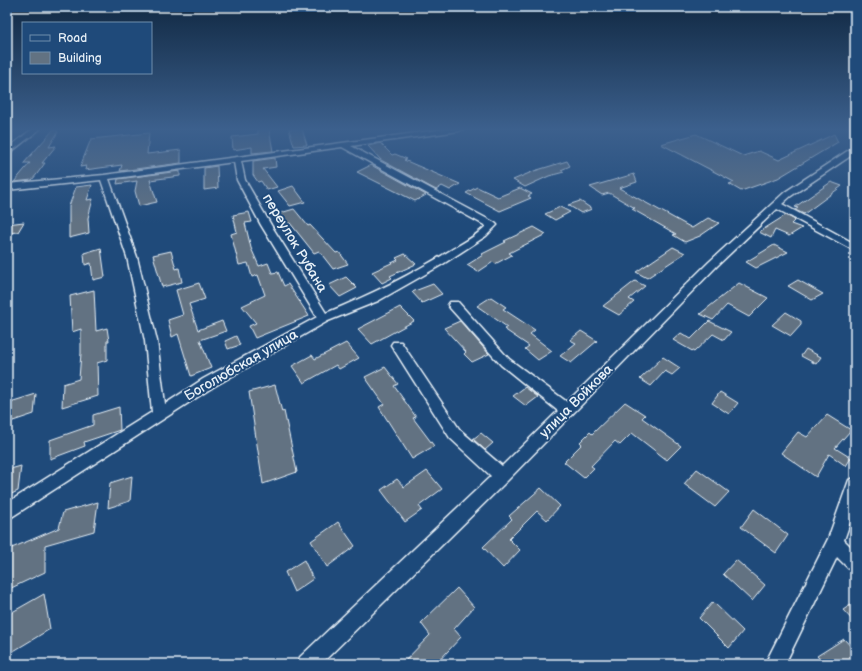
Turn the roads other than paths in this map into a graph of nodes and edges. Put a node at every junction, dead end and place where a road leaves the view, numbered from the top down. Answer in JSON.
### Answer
{"nodes":[{"id":1,"x":221,"y":160,"type":"edge"},
{"id":2,"x":237,"y":160,"type":"edge"},
{"id":3,"x":372,"y":160,"type":"edge"},
{"id":4,"x":839,"y":160,"type":"edge"},
{"id":5,"x":104,"y":177,"type":"junction"},
{"id":6,"x":7,"y":187,"type":"edge"},
{"id":7,"x":777,"y":205,"type":"junction"},
{"id":8,"x":855,"y":248,"type":"edge"},
{"id":9,"x":454,"y":305,"type":"dead end"},
{"id":10,"x":324,"y":318,"type":"junction"},
{"id":11,"x":397,"y":345,"type":"dead end"},
{"id":12,"x":567,"y":410,"type":"junction"},
{"id":13,"x":159,"y":413,"type":"junction"},
{"id":14,"x":502,"y":476,"type":"junction"},
{"id":15,"x":855,"y":485,"type":"edge"},
{"id":16,"x":7,"y":512,"type":"edge"},
{"id":17,"x":835,"y":543,"type":"junction"},
{"id":18,"x":855,"y":563,"type":"edge"},
{"id":19,"x":307,"y":664,"type":"edge"},
{"id":20,"x":775,"y":664,"type":"edge"}],
"edges":[{"from":1,"to":5,"type":"street"},
{"from":2,"to":10,"type":"street","name":"переулок Рубана"},
{"from":3,"to":10,"type":"street","name":"Боголюбская улица"},
{"from":4,"to":7,"type":"street","name":"улица Войкова"},
{"from":5,"to":6,"type":"street"},
{"from":5,"to":13,"type":"street"},
{"from":7,"to":8,"type":"street"},
{"from":7,"to":12,"type":"street","name":"улица Войкова"},
{"from":9,"to":12,"type":"street"},
{"from":10,"to":13,"type":"street","name":"Боголюбская улица"},
{"from":11,"to":14,"type":"street"},
{"from":12,"to":14,"type":"street","name":"улица Войкова"},
{"from":13,"to":16,"type":"street","name":"Боголюбская улица"},
{"from":14,"to":19,"type":"street","name":"улица Войкова"},
{"from":15,"to":17,"type":"street"},
{"from":17,"to":18,"type":"street"},
{"from":17,"to":20,"type":"street"}]}
